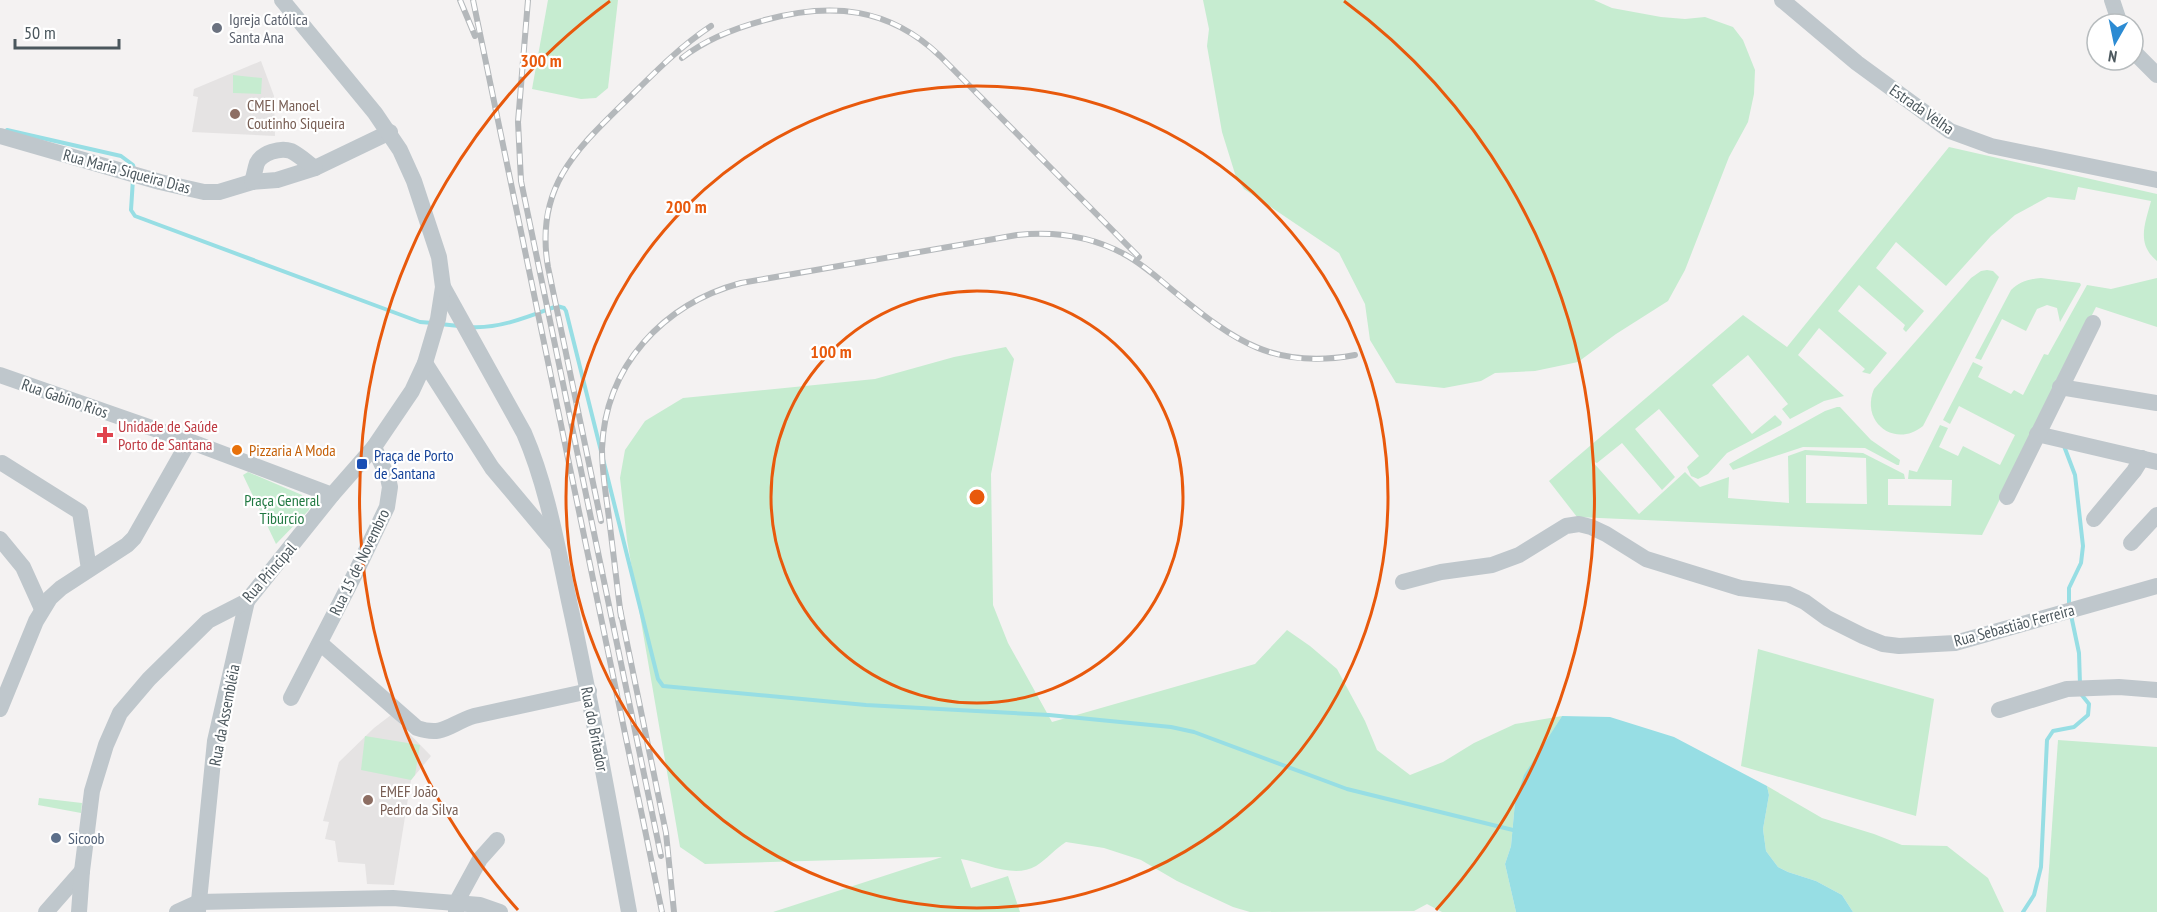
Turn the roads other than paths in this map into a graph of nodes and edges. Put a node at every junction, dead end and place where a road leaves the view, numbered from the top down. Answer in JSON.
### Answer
{"nodes":[{"id":1,"x":282,"y":0,"type":"edge"},
{"id":2,"x":1782,"y":0,"type":"edge"},
{"id":3,"x":2145,"y":63,"type":"edge"},
{"id":4,"x":2157,"y":75,"type":"edge"},
{"id":5,"x":390,"y":132,"type":"junction"},
{"id":6,"x":0,"y":136,"type":"edge"},
{"id":7,"x":315,"y":168,"type":"junction"},
{"id":8,"x":2157,"y":180,"type":"edge"},
{"id":9,"x":252,"y":182,"type":"junction"},
{"id":10,"x":443,"y":287,"type":"junction"},
{"id":11,"x":2093,"y":323,"type":"dead end"},
{"id":12,"x":425,"y":363,"type":"junction"},
{"id":13,"x":0,"y":375,"type":"edge"},
{"id":14,"x":2060,"y":387,"type":"junction"},
{"id":15,"x":2157,"y":403,"type":"edge"},
{"id":16,"x":2037,"y":435,"type":"junction"},
{"id":17,"x":189,"y":441,"type":"junction"},
{"id":18,"x":374,"y":447,"type":"junction"},
{"id":19,"x":2149,"y":460,"type":"edge"},
{"id":20,"x":2,"y":463,"type":"dead end"},
{"id":21,"x":332,"y":495,"type":"junction"},
{"id":22,"x":2007,"y":497,"type":"dead end"},
{"id":23,"x":2157,"y":515,"type":"edge"},
{"id":24,"x":2094,"y":519,"type":"dead end"},
{"id":25,"x":0,"y":539,"type":"edge"},
{"id":26,"x":2131,"y":543,"type":"dead end"},
{"id":27,"x":558,"y":546,"type":"junction"},
{"id":28,"x":89,"y":569,"type":"junction"},
{"id":29,"x":1403,"y":582,"type":"dead end"},
{"id":30,"x":2157,"y":586,"type":"edge"},
{"id":31,"x":247,"y":602,"type":"junction"},
{"id":32,"x":42,"y":609,"type":"junction"},
{"id":33,"x":320,"y":643,"type":"junction"},
{"id":34,"x":2157,"y":690,"type":"edge"},
{"id":35,"x":589,"y":691,"type":"junction"},
{"id":36,"x":291,"y":698,"type":"dead end"},
{"id":37,"x":0,"y":709,"type":"edge"},
{"id":38,"x":1999,"y":710,"type":"dead end"},
{"id":39,"x":497,"y":840,"type":"dead end"},
{"id":40,"x":82,"y":871,"type":"junction"},
{"id":41,"x":296,"y":905,"type":"edge"},
{"id":42,"x":198,"y":907,"type":"edge"},
{"id":43,"x":456,"y":907,"type":"edge"},
{"id":44,"x":46,"y":912,"type":"edge"},
{"id":45,"x":79,"y":912,"type":"edge"},
{"id":46,"x":177,"y":912,"type":"edge"},
{"id":47,"x":500,"y":912,"type":"edge"},
{"id":48,"x":629,"y":912,"type":"edge"}],
"edges":[{"from":1,"to":5,"type":"street"},
{"from":2,"to":8,"type":"street","name":"Estrada Velha"},
{"from":3,"to":4,"type":"street"},
{"from":5,"to":7,"type":"street","name":"Rua Maria Siqueira Dias"},
{"from":5,"to":10,"type":"street"},
{"from":6,"to":9,"type":"street","name":"Rua Maria Siqueira Dias"},
{"from":7,"to":9,"type":"street","name":"Rua Maria Siqueira Dias"},
{"from":7,"to":9,"type":"street"},
{"from":10,"to":12,"type":"street","name":"Rua Principal"},
{"from":10,"to":27,"type":"street","name":"Rua do Britador"},
{"from":11,"to":14,"type":"street"},
{"from":12,"to":18,"type":"street","name":"Rua Principal"},
{"from":12,"to":27,"type":"street","name":"Rua do Britador"},
{"from":13,"to":17,"type":"street","name":"Rua Gabino Rios"},
{"from":14,"to":15,"type":"street"},
{"from":14,"to":16,"type":"street"},
{"from":16,"to":19,"type":"street"},
{"from":16,"to":22,"type":"street"},
{"from":17,"to":21,"type":"street","name":"Rua Gabino Rios"},
{"from":17,"to":28,"type":"street"},
{"from":18,"to":21,"type":"street","name":"Rua Principal"},
{"from":18,"to":33,"type":"street","name":"Rua 15 de Novembro"},
{"from":19,"to":24,"type":"street"},
{"from":20,"to":28,"type":"street"},
{"from":21,"to":31,"type":"street","name":"Rua Principal"},
{"from":23,"to":26,"type":"street"},
{"from":25,"to":32,"type":"street"},
{"from":27,"to":35,"type":"street","name":"Rua do Britador"},
{"from":28,"to":32,"type":"street"},
{"from":29,"to":30,"type":"street","name":"Rua Sebastião Ferreira"},
{"from":31,"to":40,"type":"street","name":"Rua Principal"},
{"from":31,"to":42,"type":"street","name":"Rua da Assembléia"},
{"from":32,"to":37,"type":"street"},
{"from":33,"to":35,"type":"street"},
{"from":33,"to":36,"type":"street","name":"Rua 15 de Novembro"},
{"from":34,"to":38,"type":"street"},
{"from":35,"to":48,"type":"street","name":"Rua do Britador"},
{"from":39,"to":43,"type":"street"},
{"from":40,"to":44,"type":"street"},
{"from":40,"to":45,"type":"street","name":"Rua Principal"},
{"from":41,"to":42,"type":"street"},
{"from":41,"to":43,"type":"street"},
{"from":42,"to":46,"type":"street"},
{"from":43,"to":47,"type":"street"}]}
